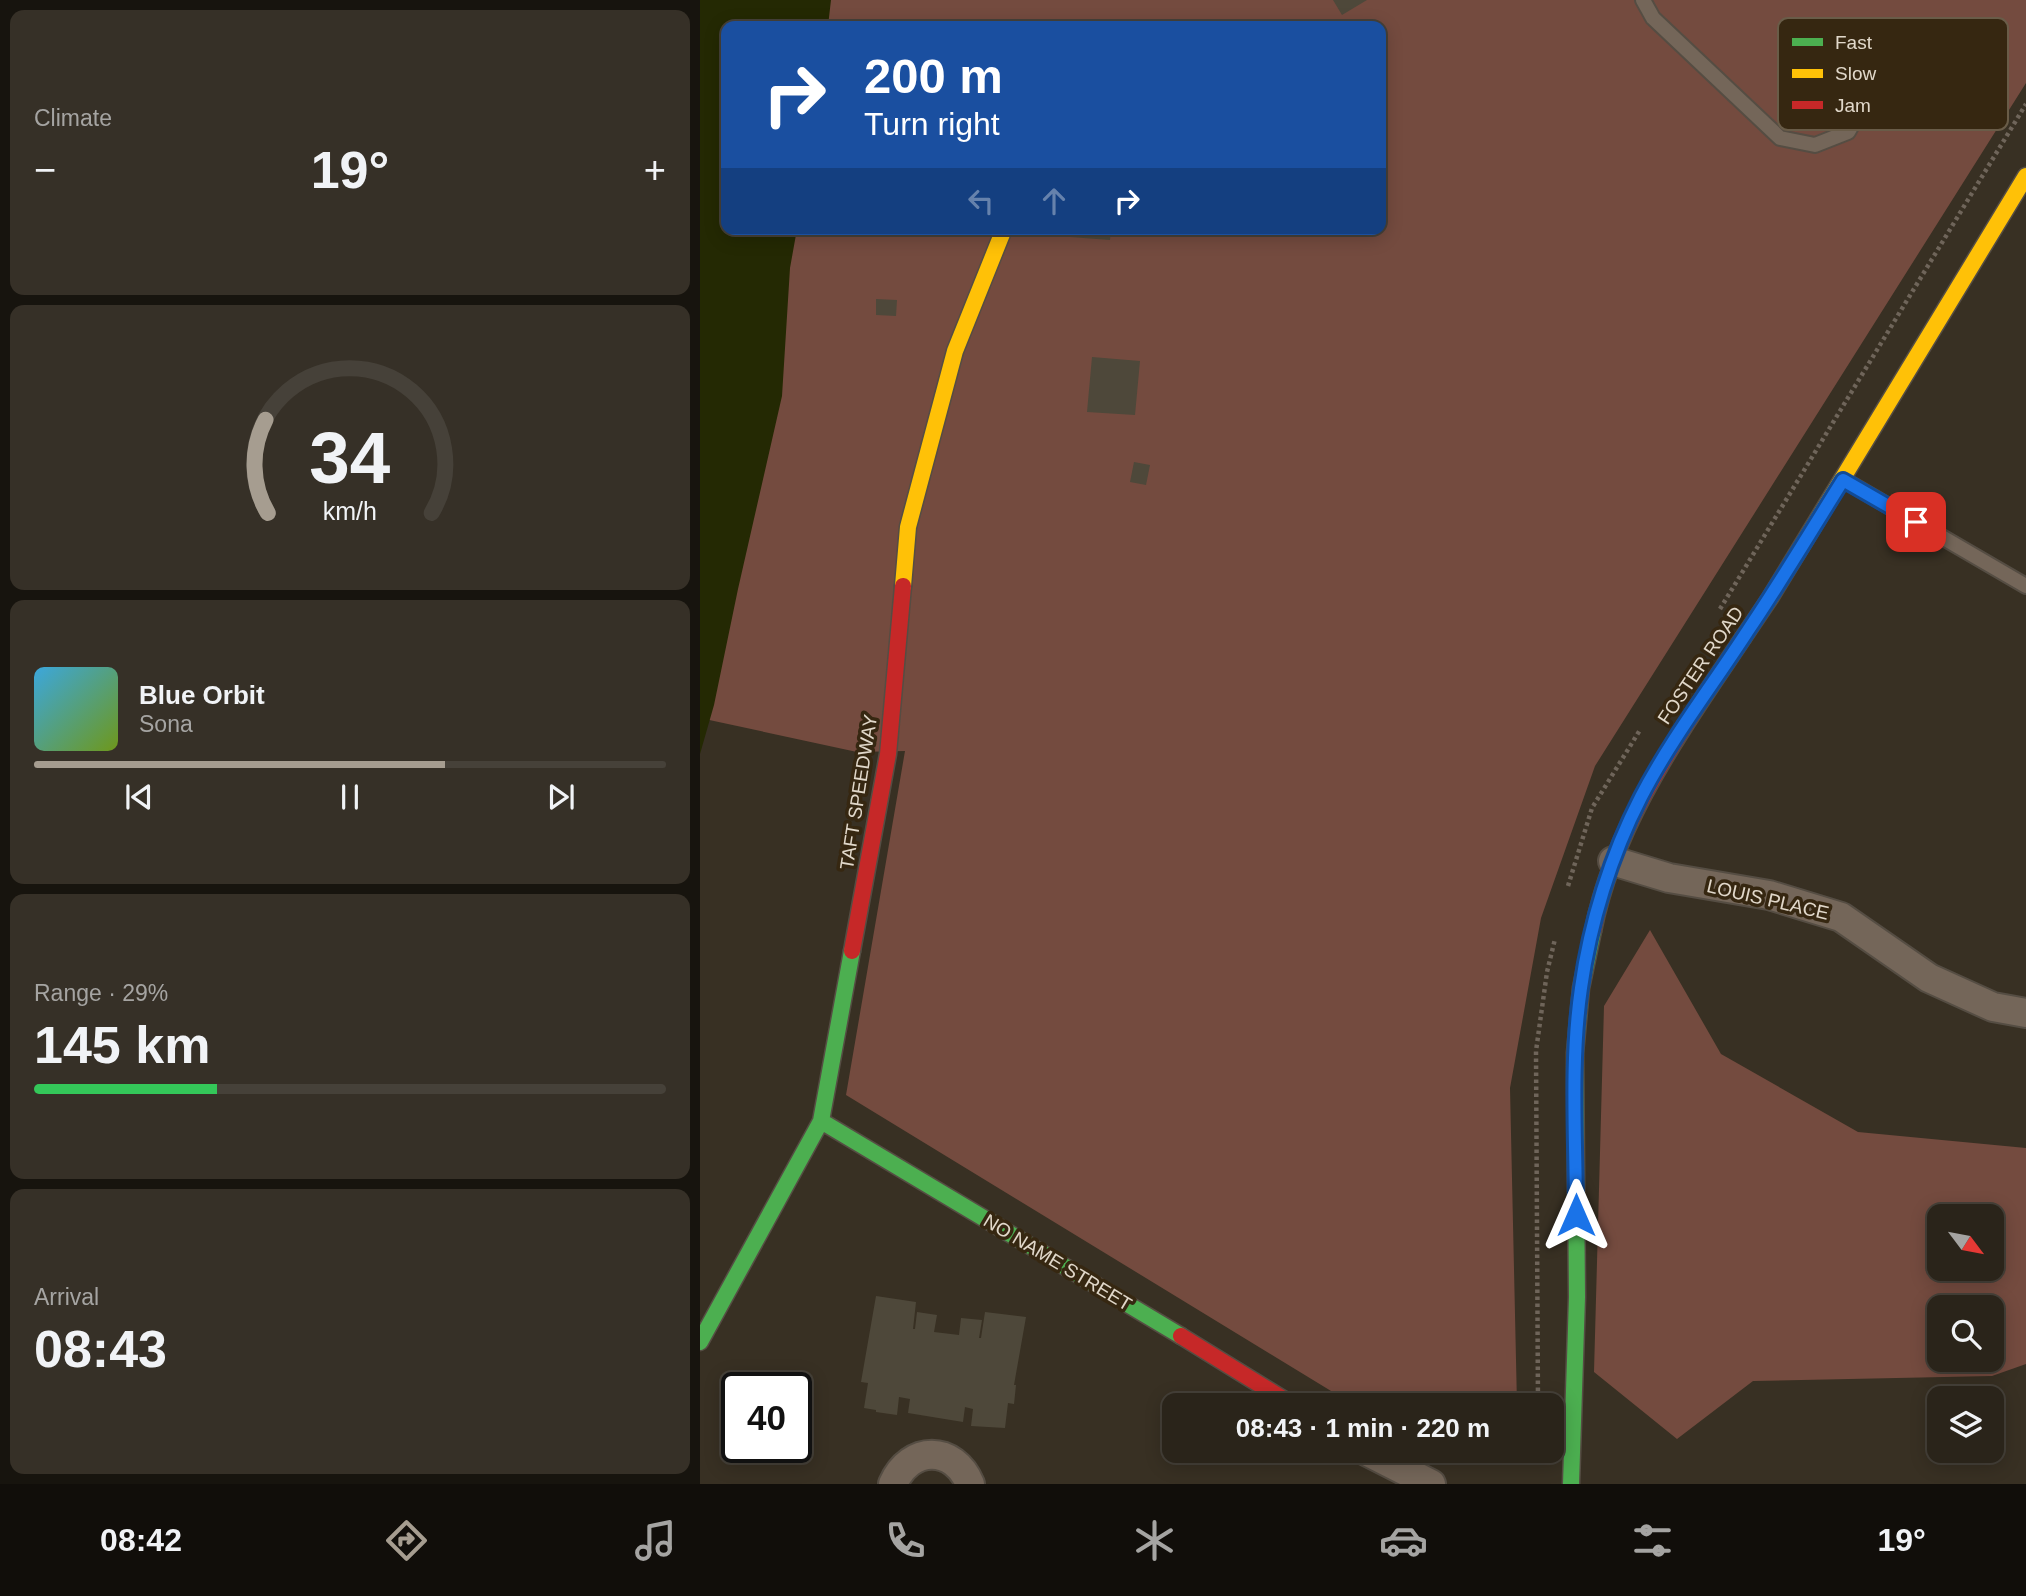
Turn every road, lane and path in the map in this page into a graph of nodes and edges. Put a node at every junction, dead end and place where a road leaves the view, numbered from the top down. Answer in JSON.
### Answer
{"nodes":[{"id":1,"x":1643,"y":0,"type":"edge"},
{"id":2,"x":1849,"y":130,"type":"edge"},
{"id":3,"x":2026,"y":176,"type":"edge"},
{"id":4,"x":1002,"y":235,"type":"edge"},
{"id":5,"x":1843,"y":480,"type":"junction"},
{"id":6,"x":2026,"y":586,"type":"edge"},
{"id":7,"x":1613,"y":861,"type":"junction"},
{"id":8,"x":2026,"y":1013,"type":"edge"},
{"id":9,"x":821,"y":1121,"type":"junction"},
{"id":10,"x":700,"y":1342,"type":"edge"},
{"id":11,"x":1274,"y":1393,"type":"edge"},
{"id":12,"x":1390,"y":1463,"type":"edge"},
{"id":13,"x":893,"y":1484,"type":"edge"},
{"id":14,"x":970,"y":1484,"type":"edge"},
{"id":15,"x":1431,"y":1484,"type":"edge"},
{"id":16,"x":1571,"y":1484,"type":"edge"}],
"edges":[{"from":1,"to":2,"type":"lane"},
{"from":3,"to":5,"type":"street","name":"FOSTER ROAD"},
{"from":4,"to":9,"type":"street","name":"TAFT SPEEDWAY"},
{"from":5,"to":6,"type":"lane"},
{"from":5,"to":7,"type":"street","name":"FOSTER ROAD"},
{"from":7,"to":8,"type":"street","name":"LOUIS PLACE"},
{"from":7,"to":16,"type":"street","name":"FOSTER ROAD"},
{"from":9,"to":10,"type":"street","name":"TAFT SPEEDWAY"},
{"from":9,"to":11,"type":"street","name":"NO NAME STREET"},
{"from":12,"to":15,"type":"street"},
{"from":13,"to":14,"type":"street"}]}
